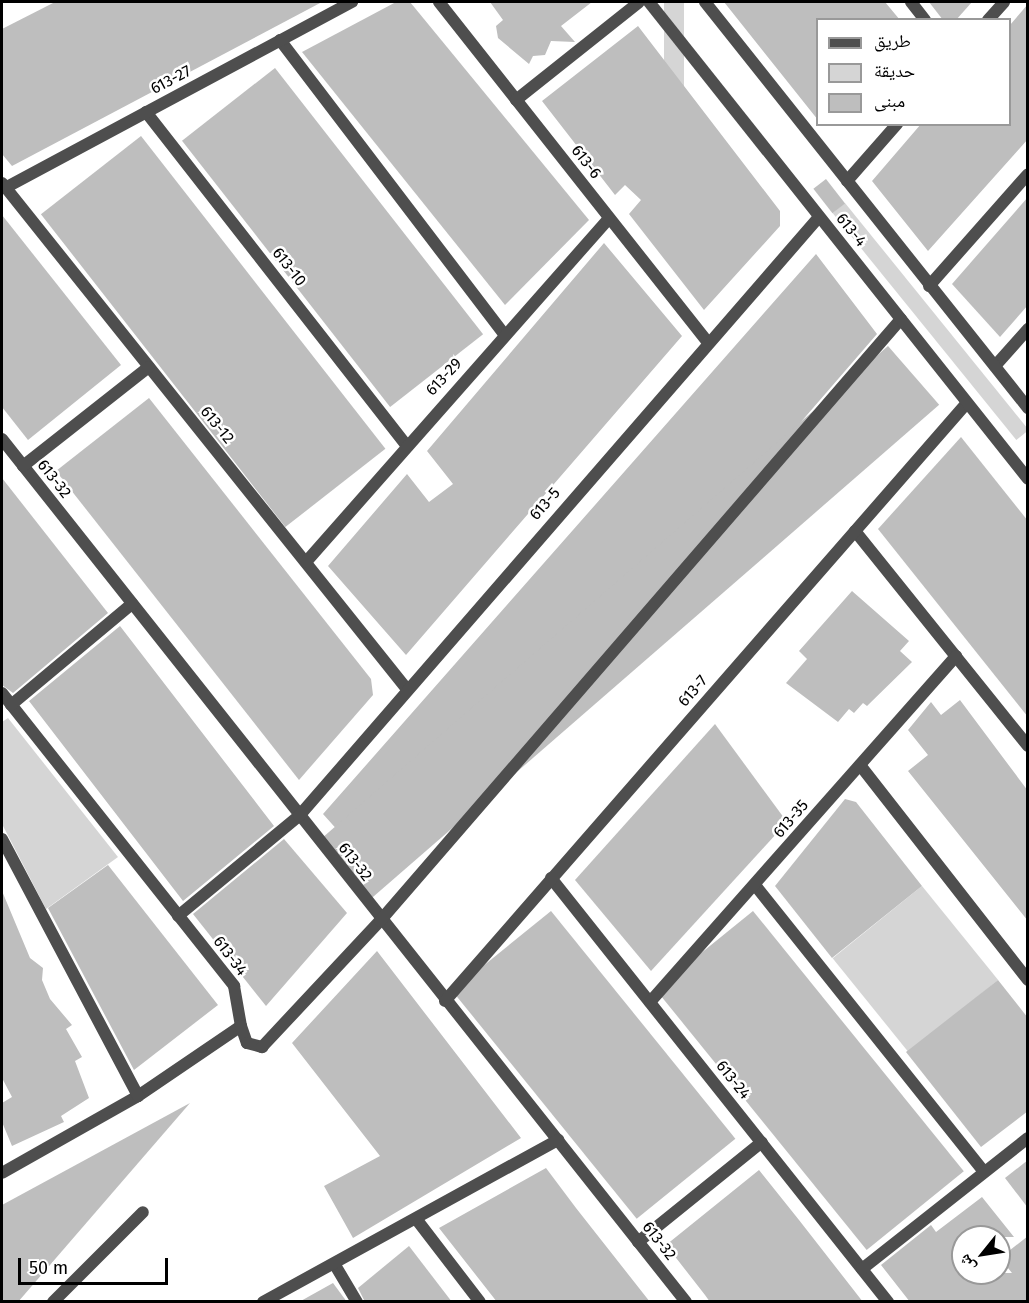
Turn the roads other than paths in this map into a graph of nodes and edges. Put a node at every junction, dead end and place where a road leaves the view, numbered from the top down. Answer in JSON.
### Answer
{"nodes":[{"id":1,"x":352,"y":2,"type":"edge"},
{"id":2,"x":439,"y":2,"type":"edge"},
{"id":3,"x":639,"y":2,"type":"edge"},
{"id":4,"x":649,"y":2,"type":"edge"},
{"id":5,"x":705,"y":2,"type":"edge"},
{"id":6,"x":911,"y":2,"type":"edge"},
{"id":7,"x":1004,"y":2,"type":"edge"},
{"id":8,"x":923,"y":18,"type":"edge"},
{"id":9,"x":990,"y":18,"type":"edge"},
{"id":10,"x":280,"y":40,"type":"junction"},
{"id":11,"x":516,"y":100,"type":"junction"},
{"id":12,"x":146,"y":112,"type":"junction"},
{"id":13,"x":895,"y":126,"type":"edge"},
{"id":14,"x":1028,"y":174,"type":"edge"},
{"id":15,"x":847,"y":181,"type":"junction"},
{"id":16,"x":3,"y":185,"type":"edge"},
{"id":17,"x":819,"y":217,"type":"junction"},
{"id":18,"x":609,"y":218,"type":"junction"},
{"id":19,"x":929,"y":286,"type":"junction"},
{"id":20,"x":901,"y":319,"type":"junction"},
{"id":21,"x":1028,"y":329,"type":"edge"},
{"id":22,"x":505,"y":335,"type":"junction"},
{"id":23,"x":708,"y":343,"type":"junction"},
{"id":24,"x":994,"y":366,"type":"junction"},
{"id":25,"x":150,"y":367,"type":"junction"},
{"id":26,"x":966,"y":404,"type":"junction"},
{"id":27,"x":1028,"y":408,"type":"edge"},
{"id":28,"x":2,"y":439,"type":"edge"},
{"id":29,"x":405,"y":443,"type":"junction"},
{"id":30,"x":23,"y":466,"type":"junction"},
{"id":31,"x":1028,"y":479,"type":"edge"},
{"id":32,"x":855,"y":531,"type":"junction"},
{"id":33,"x":306,"y":562,"type":"junction"},
{"id":34,"x":132,"y":604,"type":"junction"},
{"id":35,"x":956,"y":656,"type":"junction"},
{"id":36,"x":406,"y":688,"type":"junction"},
{"id":37,"x":2,"y":693,"type":"edge"},
{"id":38,"x":11,"y":705,"type":"junction"},
{"id":39,"x":1028,"y":746,"type":"edge"},
{"id":40,"x":860,"y":765,"type":"junction"},
{"id":41,"x":299,"y":816,"type":"junction"},
{"id":42,"x":2,"y":839,"type":"edge"},
{"id":43,"x":551,"y":878,"type":"junction"},
{"id":44,"x":755,"y":885,"type":"junction"},
{"id":45,"x":178,"y":916,"type":"junction"},
{"id":46,"x":380,"y":921,"type":"junction"},
{"id":47,"x":1028,"y":980,"type":"edge"},
{"id":48,"x":445,"y":1001,"type":"junction"},
{"id":49,"x":650,"y":1002,"type":"junction"},
{"id":50,"x":241,"y":1026,"type":"junction"},
{"id":51,"x":138,"y":1096,"type":"junction"},
{"id":52,"x":1028,"y":1138,"type":"edge"},
{"id":53,"x":558,"y":1140,"type":"junction"},
{"id":54,"x":762,"y":1142,"type":"junction"},
{"id":55,"x":2,"y":1173,"type":"edge"},
{"id":56,"x":984,"y":1173,"type":"junction"},
{"id":57,"x":143,"y":1212,"type":"dead end"},
{"id":58,"x":417,"y":1220,"type":"junction"},
{"id":59,"x":638,"y":1242,"type":"junction"},
{"id":60,"x":335,"y":1264,"type":"junction"},
{"id":61,"x":862,"y":1269,"type":"junction"},
{"id":62,"x":53,"y":1302,"type":"edge"},
{"id":63,"x":263,"y":1302,"type":"edge"},
{"id":64,"x":357,"y":1302,"type":"edge"},
{"id":65,"x":480,"y":1302,"type":"edge"},
{"id":66,"x":686,"y":1302,"type":"edge"},
{"id":67,"x":888,"y":1302,"type":"edge"}],
"edges":[{"from":1,"to":10,"type":"street","name":"613-27"},
{"from":2,"to":11,"type":"street","name":"613-6"},
{"from":3,"to":11,"type":"street"},
{"from":4,"to":17,"type":"street","name":"613-4"},
{"from":5,"to":15,"type":"street","name":"613-4"},
{"from":6,"to":8,"type":"street"},
{"from":7,"to":9,"type":"street"},
{"from":10,"to":12,"type":"street","name":"613-27"},
{"from":10,"to":22,"type":"street"},
{"from":11,"to":18,"type":"street","name":"613-6"},
{"from":12,"to":16,"type":"street","name":"613-27"},
{"from":12,"to":29,"type":"street","name":"613-10"},
{"from":13,"to":15,"type":"street"},
{"from":14,"to":19,"type":"street"},
{"from":15,"to":19,"type":"street","name":"613-4"},
{"from":16,"to":25,"type":"street","name":"613-12"},
{"from":17,"to":20,"type":"street","name":"613-4"},
{"from":17,"to":23,"type":"street","name":"613-5"},
{"from":18,"to":22,"type":"street","name":"613-29"},
{"from":18,"to":23,"type":"street","name":"613-6"},
{"from":19,"to":24,"type":"street","name":"613-4"},
{"from":20,"to":26,"type":"street","name":"613-4"},
{"from":20,"to":46,"type":"street"},
{"from":21,"to":24,"type":"street"},
{"from":22,"to":29,"type":"street","name":"613-29"},
{"from":23,"to":36,"type":"street","name":"613-5"},
{"from":24,"to":27,"type":"street","name":"613-4"},
{"from":25,"to":30,"type":"street"},
{"from":25,"to":33,"type":"street","name":"613-12"},
{"from":26,"to":31,"type":"street","name":"613-4"},
{"from":26,"to":32,"type":"street","name":"613-7"},
{"from":28,"to":30,"type":"street","name":"613-32"},
{"from":29,"to":33,"type":"street","name":"613-29"},
{"from":30,"to":34,"type":"street","name":"613-32"},
{"from":32,"to":35,"type":"street"},
{"from":32,"to":43,"type":"street","name":"613-7"},
{"from":33,"to":36,"type":"street","name":"613-12"},
{"from":34,"to":38,"type":"street"},
{"from":34,"to":41,"type":"street","name":"613-32"},
{"from":35,"to":39,"type":"street"},
{"from":35,"to":40,"type":"street","name":"613-35"},
{"from":36,"to":41,"type":"street","name":"613-5"},
{"from":37,"to":38,"type":"street","name":"613-34"},
{"from":38,"to":45,"type":"street","name":"613-34"},
{"from":40,"to":44,"type":"street","name":"613-35"},
{"from":40,"to":47,"type":"street"},
{"from":41,"to":45,"type":"street","name":"613-5"},
{"from":41,"to":46,"type":"street","name":"613-32"},
{"from":42,"to":51,"type":"street"},
{"from":43,"to":48,"type":"street","name":"613-7"},
{"from":43,"to":49,"type":"street","name":"613-24"},
{"from":44,"to":49,"type":"street","name":"613-35"},
{"from":44,"to":56,"type":"street"},
{"from":45,"to":50,"type":"street","name":"613-34"},
{"from":46,"to":48,"type":"street","name":"613-32"},
{"from":46,"to":50,"type":"street"},
{"from":48,"to":53,"type":"street","name":"613-32"},
{"from":49,"to":54,"type":"street","name":"613-24"},
{"from":50,"to":51,"type":"street"},
{"from":51,"to":55,"type":"street"},
{"from":52,"to":56,"type":"street"},
{"from":53,"to":58,"type":"street"},
{"from":53,"to":59,"type":"street","name":"613-32"},
{"from":54,"to":59,"type":"street"},
{"from":54,"to":61,"type":"street","name":"613-24"},
{"from":56,"to":61,"type":"street"},
{"from":57,"to":62,"type":"street"},
{"from":58,"to":60,"type":"street"},
{"from":58,"to":65,"type":"street"},
{"from":59,"to":66,"type":"street","name":"613-32"},
{"from":60,"to":63,"type":"street"},
{"from":60,"to":64,"type":"street"},
{"from":61,"to":67,"type":"street","name":"613-24"}]}
